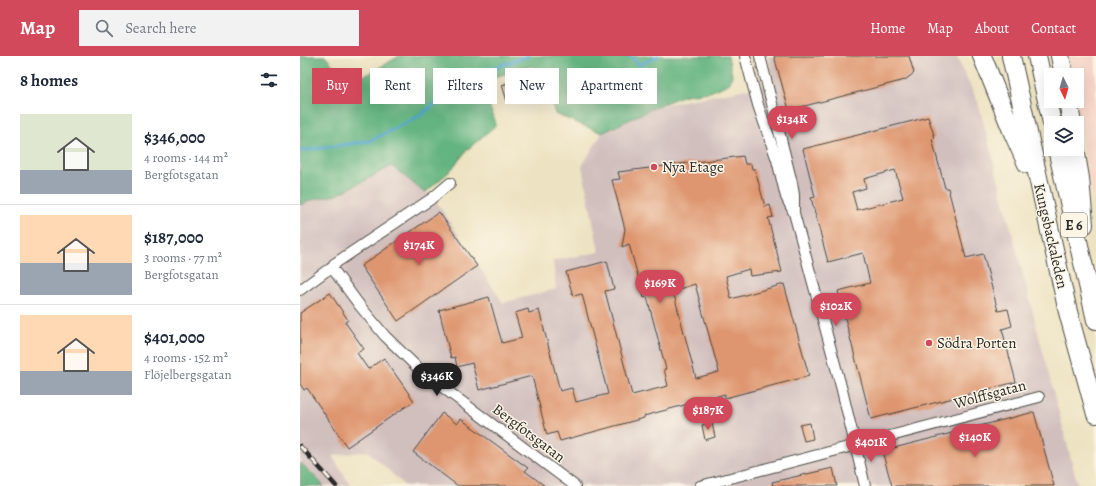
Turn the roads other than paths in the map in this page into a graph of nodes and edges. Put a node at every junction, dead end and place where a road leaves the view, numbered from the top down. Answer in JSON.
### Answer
{"nodes":[{"id":1,"x":745,"y":56,"type":"edge"},
{"id":2,"x":760,"y":56,"type":"edge"},
{"id":3,"x":982,"y":56,"type":"edge"},
{"id":4,"x":1011,"y":56,"type":"edge"},
{"id":5,"x":1037,"y":56,"type":"edge"},
{"id":6,"x":1060,"y":56,"type":"edge"},
{"id":7,"x":1063,"y":68,"type":"edge"},
{"id":8,"x":1050,"y":116,"type":"edge"},
{"id":9,"x":1060,"y":156,"type":"edge"},
{"id":10,"x":1077,"y":156,"type":"edge"},
{"id":11,"x":450,"y":183,"type":"dead end"},
{"id":12,"x":1042,"y":199,"type":"junction"},
{"id":13,"x":794,"y":213,"type":"junction"},
{"id":14,"x":331,"y":269,"type":"junction"},
{"id":15,"x":300,"y":290,"type":"edge"},
{"id":16,"x":1091,"y":302,"type":"junction"},
{"id":17,"x":1096,"y":320,"type":"edge"},
{"id":18,"x":1039,"y":397,"type":"dead end"},
{"id":19,"x":1096,"y":414,"type":"edge"},
{"id":20,"x":856,"y":446,"type":"junction"},
{"id":21,"x":575,"y":486,"type":"edge"},
{"id":22,"x":700,"y":486,"type":"edge"},
{"id":23,"x":865,"y":486,"type":"edge"}],
"edges":[{"from":1,"to":13,"type":"street"},
{"from":2,"to":13,"type":"street"},
{"from":3,"to":12,"type":"highway"},
{"from":4,"to":12,"type":"highway","name":"Kungsbackaleden","number":"E 6"},
{"from":5,"to":8,"type":"highway"},
{"from":6,"to":7,"type":"highway"},
{"from":9,"to":16,"type":"highway","name":"Kungsbackaleden","number":"E 6"},
{"from":10,"to":16,"type":"highway"},
{"from":11,"to":14,"type":"street"},
{"from":12,"to":19,"type":"highway","name":"Kungsbackaleden","number":"E 6"},
{"from":13,"to":20,"type":"street"},
{"from":14,"to":15,"type":"street"},
{"from":14,"to":21,"type":"street","name":"Bergfotsgatan"},
{"from":16,"to":17,"type":"highway","name":"Kungsbackaleden","number":"E 6"},
{"from":18,"to":20,"type":"street","name":"Wolffsgatan"},
{"from":20,"to":22,"type":"street"},
{"from":20,"to":23,"type":"street"}]}
